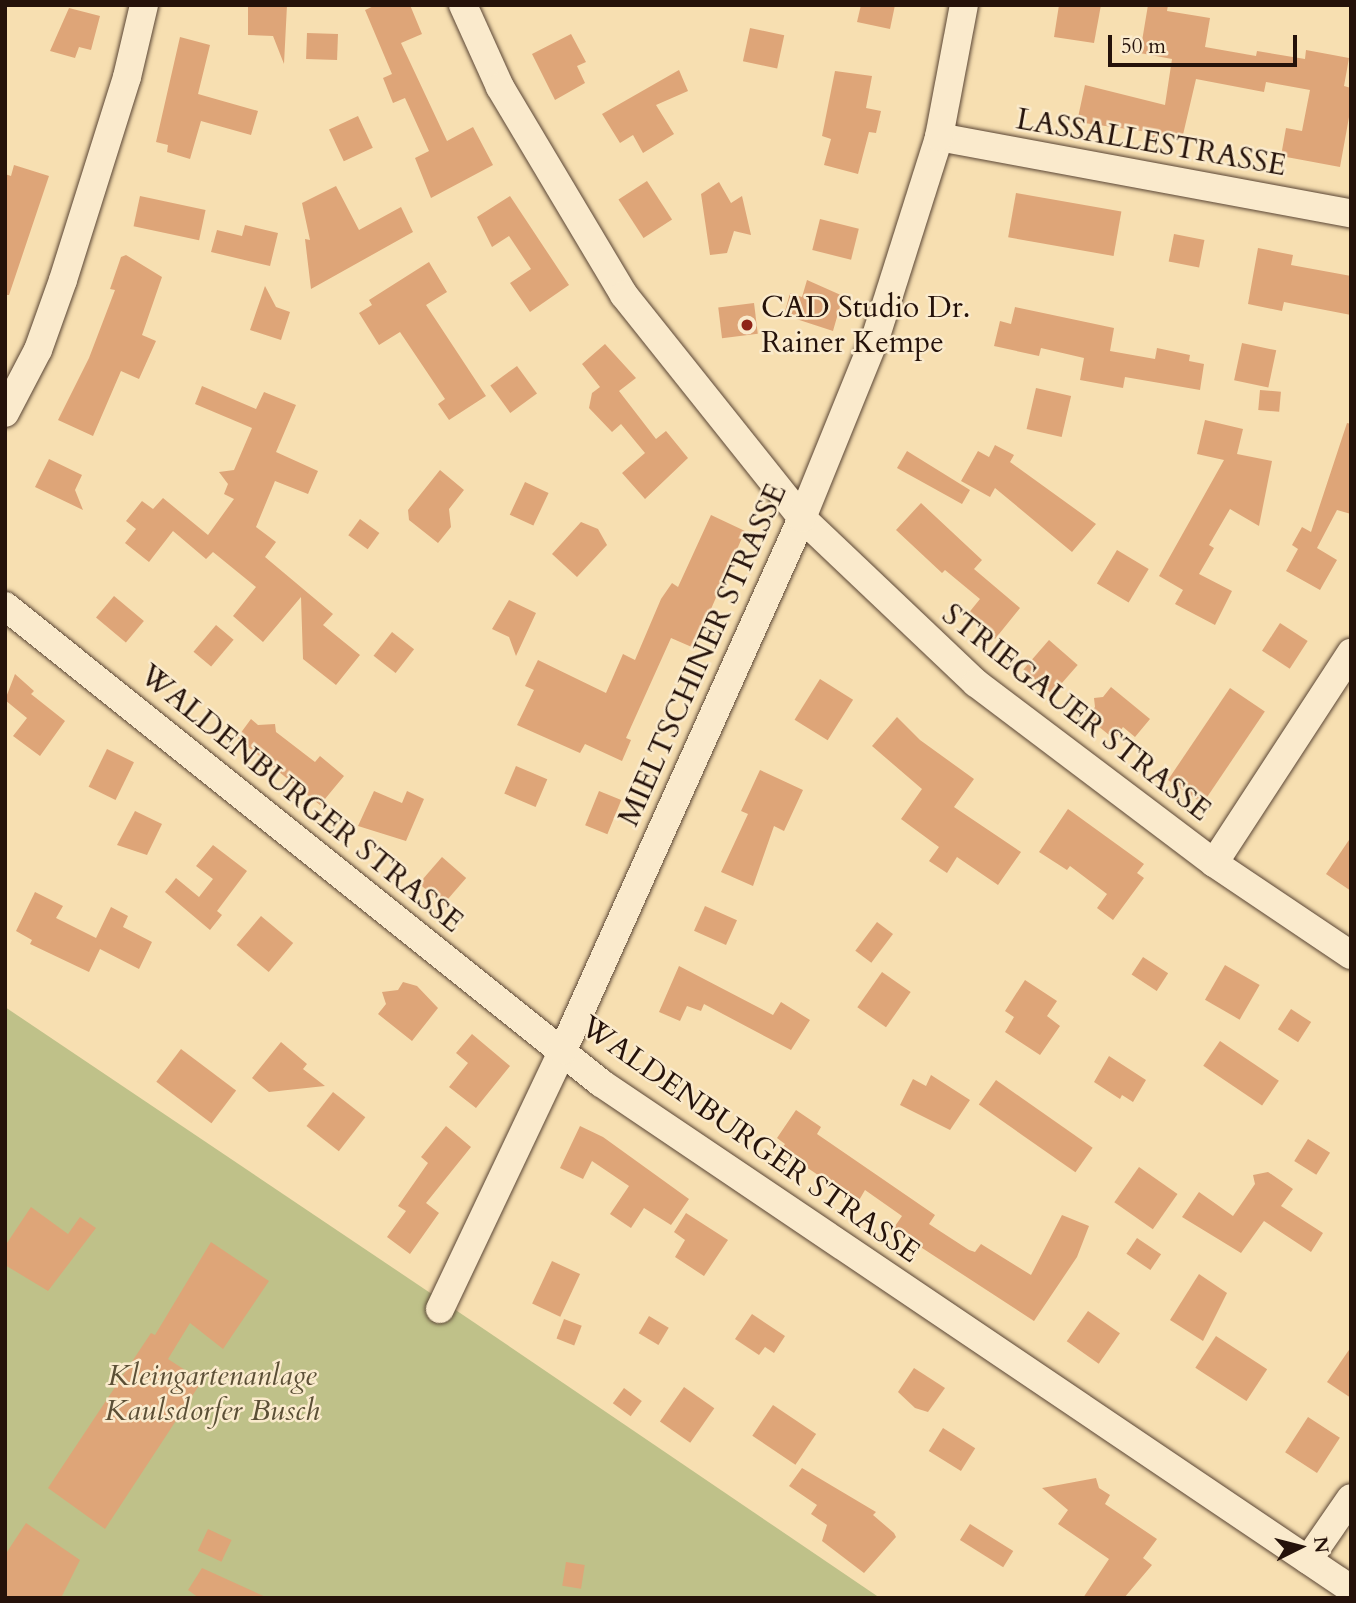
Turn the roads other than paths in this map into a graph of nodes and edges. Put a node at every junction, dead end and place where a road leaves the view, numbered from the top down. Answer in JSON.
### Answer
{"nodes":[{"id":1,"x":144,"y":5,"type":"edge"},
{"id":2,"x":463,"y":5,"type":"edge"},
{"id":3,"x":964,"y":5,"type":"edge"},
{"id":4,"x":939,"y":137,"type":"junction"},
{"id":5,"x":1351,"y":213,"type":"edge"},
{"id":6,"x":5,"y":413,"type":"edge"},
{"id":7,"x":802,"y":518,"type":"junction"},
{"id":8,"x":5,"y":606,"type":"edge"},
{"id":9,"x":1351,"y":653,"type":"edge"},
{"id":10,"x":1214,"y":863,"type":"junction"},
{"id":11,"x":1351,"y":955,"type":"edge"},
{"id":12,"x":563,"y":1050,"type":"junction"},
{"id":13,"x":440,"y":1310,"type":"dead end"},
{"id":14,"x":1351,"y":1497,"type":"edge"},
{"id":15,"x":1308,"y":1560,"type":"junction"},
{"id":16,"x":1351,"y":1589,"type":"edge"}],
"edges":[{"from":1,"to":6,"type":"street"},
{"from":2,"to":7,"type":"street","name":"STRIEGAUER STRASSE"},
{"from":3,"to":4,"type":"street","name":"MIELTSCHINER STRASSE"},
{"from":4,"to":5,"type":"street","name":"LASSALLESTRASSE"},
{"from":4,"to":7,"type":"street","name":"MIELTSCHINER STRASSE"},
{"from":7,"to":10,"type":"street","name":"STRIEGAUER STRASSE"},
{"from":7,"to":12,"type":"street","name":"MIELTSCHINER STRASSE"},
{"from":8,"to":12,"type":"street","name":"WALDENBURGER STRASSE"},
{"from":9,"to":10,"type":"street"},
{"from":10,"to":11,"type":"street","name":"STRIEGAUER STRASSE"},
{"from":12,"to":13,"type":"street","name":"MIELTSCHINER STRASSE"},
{"from":12,"to":15,"type":"street","name":"WALDENBURGER STRASSE"},
{"from":14,"to":15,"type":"street"},
{"from":15,"to":16,"type":"street","name":"WALDENBURGER STRASSE"}]}
